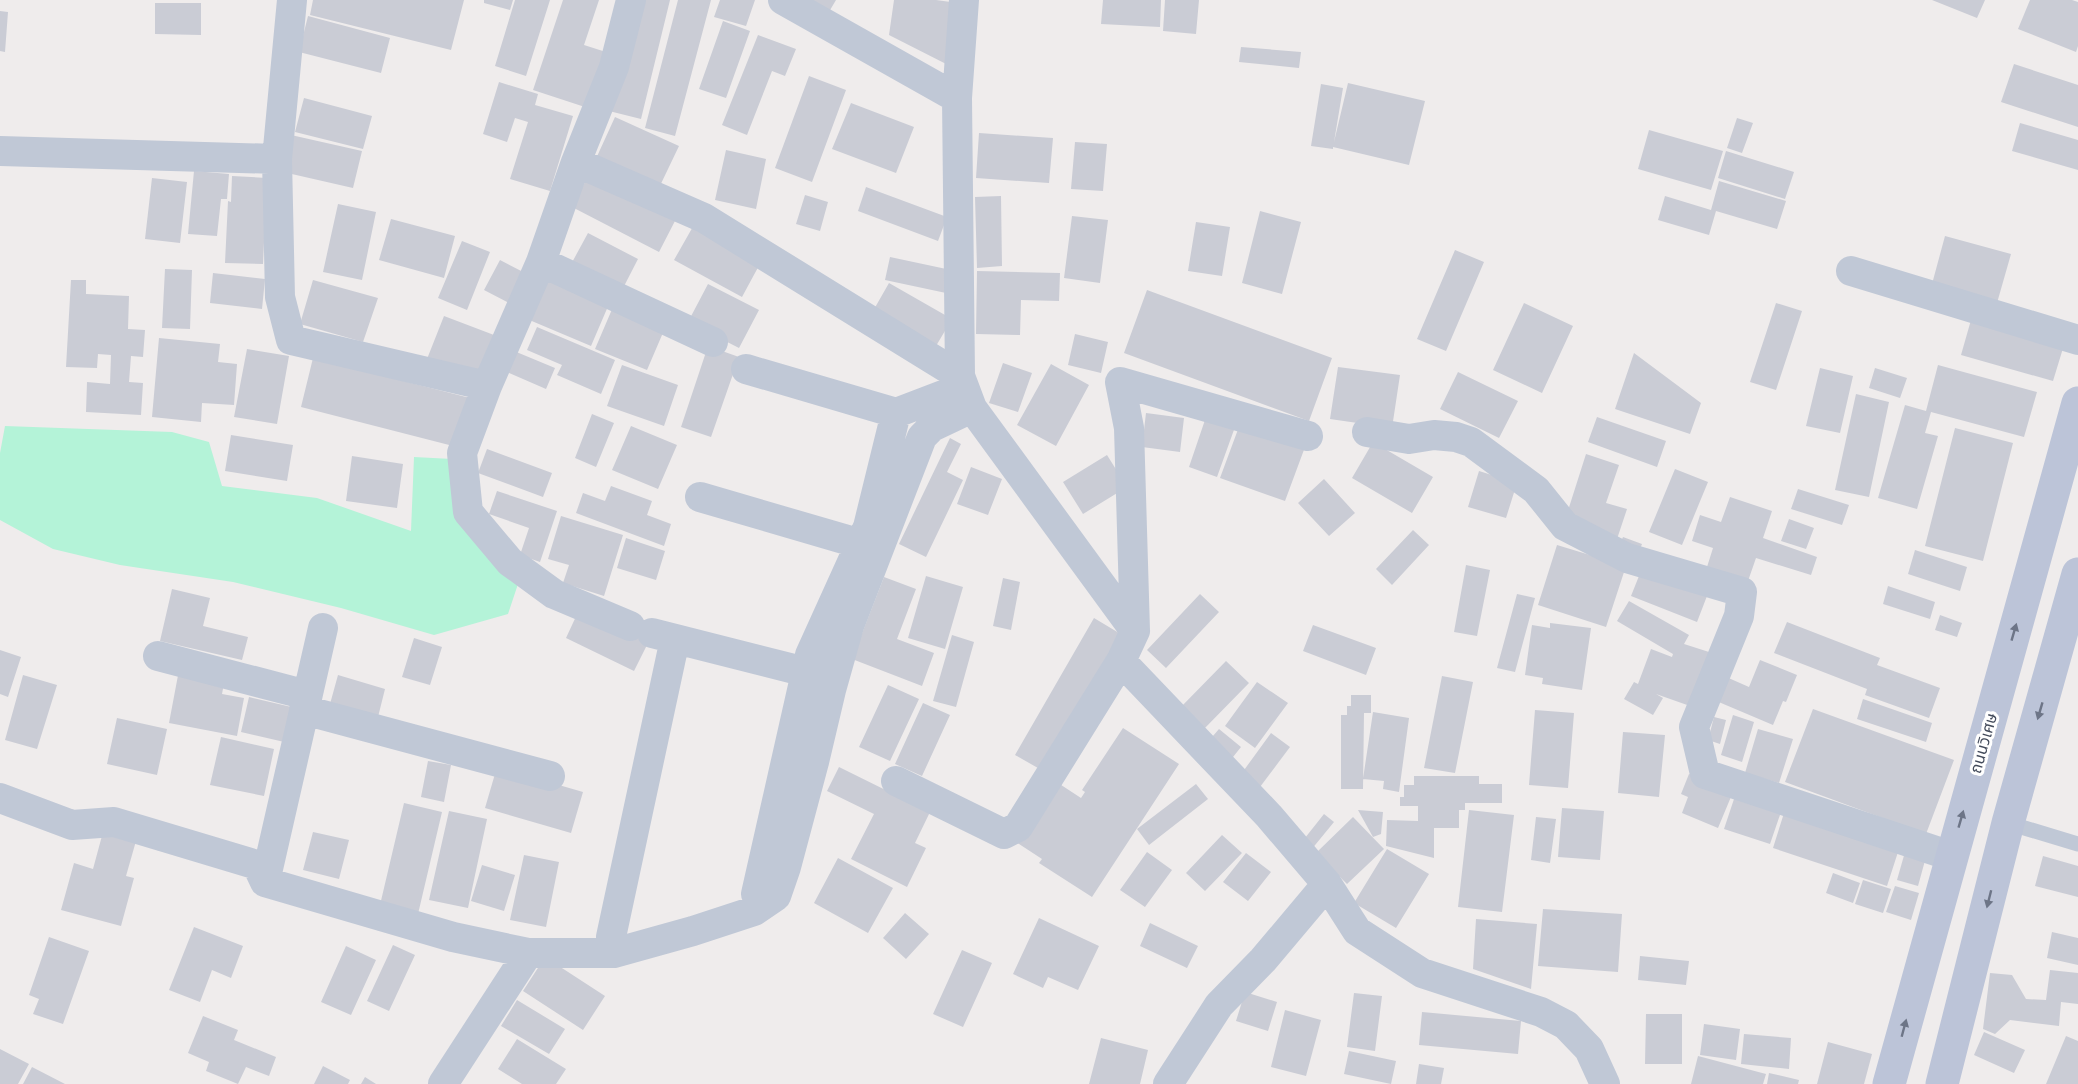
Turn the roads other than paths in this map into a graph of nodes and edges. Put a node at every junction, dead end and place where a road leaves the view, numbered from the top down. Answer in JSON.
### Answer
{"nodes":[{"id":1,"x":292,"y":0,"type":"edge"},
{"id":2,"x":630,"y":0,"type":"edge"},
{"id":3,"x":783,"y":0,"type":"edge"},
{"id":4,"x":964,"y":0,"type":"edge"},
{"id":5,"x":957,"y":98,"type":"junction"},
{"id":6,"x":0,"y":151,"type":"edge"},
{"id":7,"x":278,"y":159,"type":"junction"},
{"id":8,"x":576,"y":162,"type":"junction"},
{"id":9,"x":541,"y":262,"type":"junction"},
{"id":10,"x":1851,"y":271,"type":"dead end"},
{"id":11,"x":2078,"y":340,"type":"edge"},
{"id":12,"x":713,"y":342,"type":"dead end"},
{"id":13,"x":747,"y":369,"type":"dead end"},
{"id":14,"x":487,"y":386,"type":"junction"},
{"id":15,"x":965,"y":390,"type":"junction"},
{"id":16,"x":2078,"y":403,"type":"edge"},
{"id":17,"x":896,"y":413,"type":"junction"},
{"id":18,"x":1367,"y":432,"type":"dead end"},
{"id":19,"x":1308,"y":436,"type":"dead end"},
{"id":20,"x":700,"y":497,"type":"dead end"},
{"id":21,"x":861,"y":544,"type":"junction"},
{"id":22,"x":2078,"y":574,"type":"edge"},
{"id":23,"x":322,"y":628,"type":"dead end"},
{"id":24,"x":1135,"y":631,"type":"junction"},
{"id":25,"x":652,"y":633,"type":"junction"},
{"id":26,"x":2068,"y":652,"type":"edge"},
{"id":27,"x":158,"y":656,"type":"dead end"},
{"id":28,"x":1121,"y":661,"type":"junction"},
{"id":29,"x":806,"y":672,"type":"junction"},
{"id":30,"x":306,"y":702,"type":"junction"},
{"id":31,"x":550,"y":776,"type":"dead end"},
{"id":32,"x":896,"y":781,"type":"dead end"},
{"id":33,"x":0,"y":798,"type":"edge"},
{"id":34,"x":2008,"y":823,"type":"junction"},
{"id":35,"x":2078,"y":844,"type":"edge"},
{"id":36,"x":1951,"y":856,"type":"junction"},
{"id":37,"x":265,"y":882,"type":"junction"},
{"id":38,"x":1328,"y":884,"type":"junction"},
{"id":39,"x":756,"y":894,"type":"dead end"},
{"id":40,"x":611,"y":936,"type":"dead end"},
{"id":41,"x":528,"y":954,"type":"junction"},
{"id":42,"x":443,"y":1084,"type":"edge"},
{"id":43,"x":1168,"y":1084,"type":"edge"},
{"id":44,"x":1605,"y":1084,"type":"edge"},
{"id":45,"x":1889,"y":1084,"type":"edge"},
{"id":46,"x":1942,"y":1084,"type":"edge"}],
"edges":[{"from":1,"to":7,"type":"street"},
{"from":2,"to":8,"type":"street"},
{"from":3,"to":5,"type":"street"},
{"from":4,"to":5,"type":"street"},
{"from":5,"to":15,"type":"street"},
{"from":6,"to":7,"type":"street"},
{"from":7,"to":14,"type":"street"},
{"from":8,"to":9,"type":"street"},
{"from":8,"to":15,"type":"street"},
{"from":9,"to":12,"type":"street"},
{"from":9,"to":14,"type":"street"},
{"from":10,"to":11,"type":"street"},
{"from":13,"to":17,"type":"street"},
{"from":14,"to":25,"type":"street"},
{"from":15,"to":17,"type":"street"},
{"from":15,"to":24,"type":"street"},
{"from":15,"to":41,"type":"street"},
{"from":36,"to":16,"type":"main road","name":"ถนนวิเศษ","one_way":true},
{"from":17,"to":21,"type":"street"},
{"from":18,"to":36,"type":"street"},
{"from":19,"to":24,"type":"street"},
{"from":20,"to":21,"type":"street"},
{"from":21,"to":29,"type":"street"},
{"from":22,"to":26,"type":"main road"},
{"from":23,"to":30,"type":"street"},
{"from":24,"to":28,"type":"street"},
{"from":25,"to":29,"type":"street"},
{"from":25,"to":40,"type":"street"},
{"from":26,"to":34,"type":"main road","one_way":true},
{"from":27,"to":30,"type":"street"},
{"from":28,"to":32,"type":"street"},
{"from":28,"to":38,"type":"street"},
{"from":29,"to":39,"type":"street"},
{"from":30,"to":31,"type":"street"},
{"from":30,"to":37,"type":"street"},
{"from":33,"to":37,"type":"street"},
{"from":34,"to":35,"type":"lane"},
{"from":34,"to":46,"type":"main road","one_way":true},
{"from":45,"to":36,"type":"main road","name":"ถนนวิเศษ","one_way":true},
{"from":37,"to":41,"type":"street"},
{"from":38,"to":43,"type":"street"},
{"from":38,"to":44,"type":"street"},
{"from":41,"to":42,"type":"street"}]}
